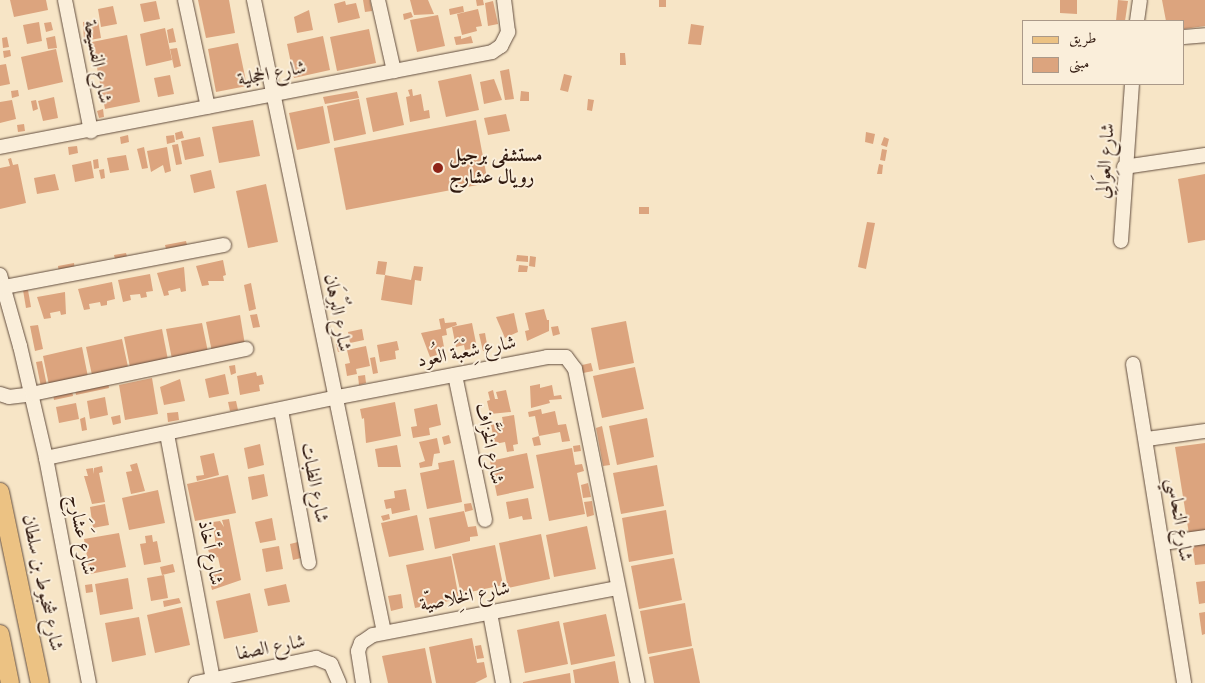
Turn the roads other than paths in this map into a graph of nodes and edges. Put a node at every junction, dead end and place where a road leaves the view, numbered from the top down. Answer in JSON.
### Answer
{"nodes":[{"id":1,"x":65,"y":0,"type":"edge"},
{"id":2,"x":185,"y":0,"type":"edge"},
{"id":3,"x":254,"y":0,"type":"edge"},
{"id":4,"x":378,"y":0,"type":"edge"},
{"id":5,"x":504,"y":0,"type":"edge"},
{"id":6,"x":1140,"y":0,"type":"edge"},
{"id":7,"x":1137,"y":20,"type":"edge"},
{"id":8,"x":1205,"y":35,"type":"edge"},
{"id":9,"x":1185,"y":37,"type":"edge"},
{"id":10,"x":394,"y":71,"type":"junction"},
{"id":11,"x":1132,"y":85,"type":"edge"},
{"id":12,"x":272,"y":94,"type":"junction"},
{"id":13,"x":208,"y":107,"type":"junction"},
{"id":14,"x":91,"y":132,"type":"junction"},
{"id":15,"x":0,"y":147,"type":"edge"},
{"id":16,"x":1205,"y":155,"type":"edge"},
{"id":17,"x":1124,"y":167,"type":"junction"},
{"id":18,"x":1121,"y":241,"type":"dead end"},
{"id":19,"x":224,"y":245,"type":"dead end"},
{"id":20,"x":2,"y":281,"type":"edge"},
{"id":21,"x":246,"y":349,"type":"dead end"},
{"id":22,"x":1133,"y":364,"type":"dead end"},
{"id":23,"x":455,"y":375,"type":"junction"},
{"id":24,"x":32,"y":394,"type":"junction"},
{"id":25,"x":333,"y":398,"type":"junction"},
{"id":26,"x":3,"y":399,"type":"edge"},
{"id":27,"x":281,"y":410,"type":"junction"},
{"id":28,"x":1205,"y":431,"type":"edge"},
{"id":29,"x":167,"y":434,"type":"junction"},
{"id":30,"x":1147,"y":439,"type":"junction"},
{"id":31,"x":46,"y":458,"type":"junction"},
{"id":32,"x":0,"y":492,"type":"edge"},
{"id":33,"x":485,"y":520,"type":"dead end"},
{"id":34,"x":1205,"y":537,"type":"edge"},
{"id":35,"x":1163,"y":543,"type":"junction"},
{"id":36,"x":309,"y":562,"type":"dead end"},
{"id":37,"x":618,"y":588,"type":"junction"},
{"id":38,"x":490,"y":613,"type":"junction"},
{"id":39,"x":384,"y":632,"type":"junction"},
{"id":40,"x":0,"y":634,"type":"edge"},
{"id":41,"x":214,"y":680,"type":"junction"},
{"id":42,"x":10,"y":683,"type":"edge"},
{"id":43,"x":40,"y":683,"type":"edge"},
{"id":44,"x":89,"y":683,"type":"edge"},
{"id":45,"x":196,"y":683,"type":"edge"},
{"id":46,"x":339,"y":683,"type":"edge"},
{"id":47,"x":363,"y":683,"type":"edge"},
{"id":48,"x":503,"y":683,"type":"edge"},
{"id":49,"x":638,"y":683,"type":"edge"},
{"id":50,"x":1184,"y":683,"type":"edge"}],
"edges":[{"from":1,"to":14,"type":"street","name":"شارع الفسيحة"},
{"from":2,"to":13,"type":"street"},
{"from":3,"to":12,"type":"street","name":"شارع البُرْهَان"},
{"from":4,"to":10,"type":"street"},
{"from":5,"to":10,"type":"street","name":"شارع الحجلية"},
{"from":6,"to":7,"type":"street"},
{"from":8,"to":9,"type":"street"},
{"from":10,"to":12,"type":"street","name":"شارع الحجلية"},
{"from":11,"to":17,"type":"street","name":"شارع العِوَالِي"},
{"from":12,"to":13,"type":"street","name":"شارع الحجلية"},
{"from":12,"to":25,"type":"street","name":"شارع البُرْهَان"},
{"from":13,"to":14,"type":"street","name":"شارع الحجلية"},
{"from":14,"to":15,"type":"street","name":"شارع الحجلية"},
{"from":16,"to":17,"type":"street"},
{"from":17,"to":18,"type":"street","name":"شارع العِوَالِي"},
{"from":19,"to":20,"type":"street"},
{"from":20,"to":24,"type":"street","name":"شارع عَشَارِج"},
{"from":21,"to":24,"type":"street"},
{"from":22,"to":30,"type":"street","name":"شارع النحاسي"},
{"from":23,"to":25,"type":"street","name":"شارع شِعْبَة العُود"},
{"from":23,"to":33,"type":"street","name":"شارع الخَزَّاف"},
{"from":23,"to":37,"type":"street","name":"شارع شِعْبَة العُود"},
{"from":24,"to":26,"type":"street"},
{"from":24,"to":31,"type":"street","name":"شارع عَشَارِج"},
{"from":25,"to":27,"type":"street","name":"شارع شِعْبَة العُود"},
{"from":25,"to":39,"type":"street","name":"شارع البُرْهَان"},
{"from":27,"to":29,"type":"street","name":"شارع شِعْبَة العُود"},
{"from":27,"to":36,"type":"street","name":"شارع الظبات"},
{"from":28,"to":30,"type":"street"},
{"from":29,"to":31,"type":"street","name":"شارع شِعْبَة العُود"},
{"from":29,"to":41,"type":"street","name":"شارع أخّاذ"},
{"from":30,"to":35,"type":"street","name":"شارع النحاسي"},
{"from":31,"to":44,"type":"street","name":"شارع عَشَارِج"},
{"from":32,"to":43,"type":"main road","name":"شارع شخبوط بن سلطان"},
{"from":34,"to":35,"type":"street"},
{"from":35,"to":50,"type":"street","name":"شارع النحاسي"},
{"from":37,"to":38,"type":"street","name":"شارع الخِلاصيّة"},
{"from":37,"to":49,"type":"street","name":"شارع شِعْبَة العُود"},
{"from":38,"to":39,"type":"street","name":"شارع الخِلاصيّة"},
{"from":38,"to":48,"type":"street"},
{"from":39,"to":47,"type":"street","name":"شارع الخِلاصيّة"},
{"from":40,"to":42,"type":"main road"},
{"from":41,"to":45,"type":"street","name":"شارع الصفا"},
{"from":41,"to":46,"type":"street","name":"شارع الصفا"}]}
